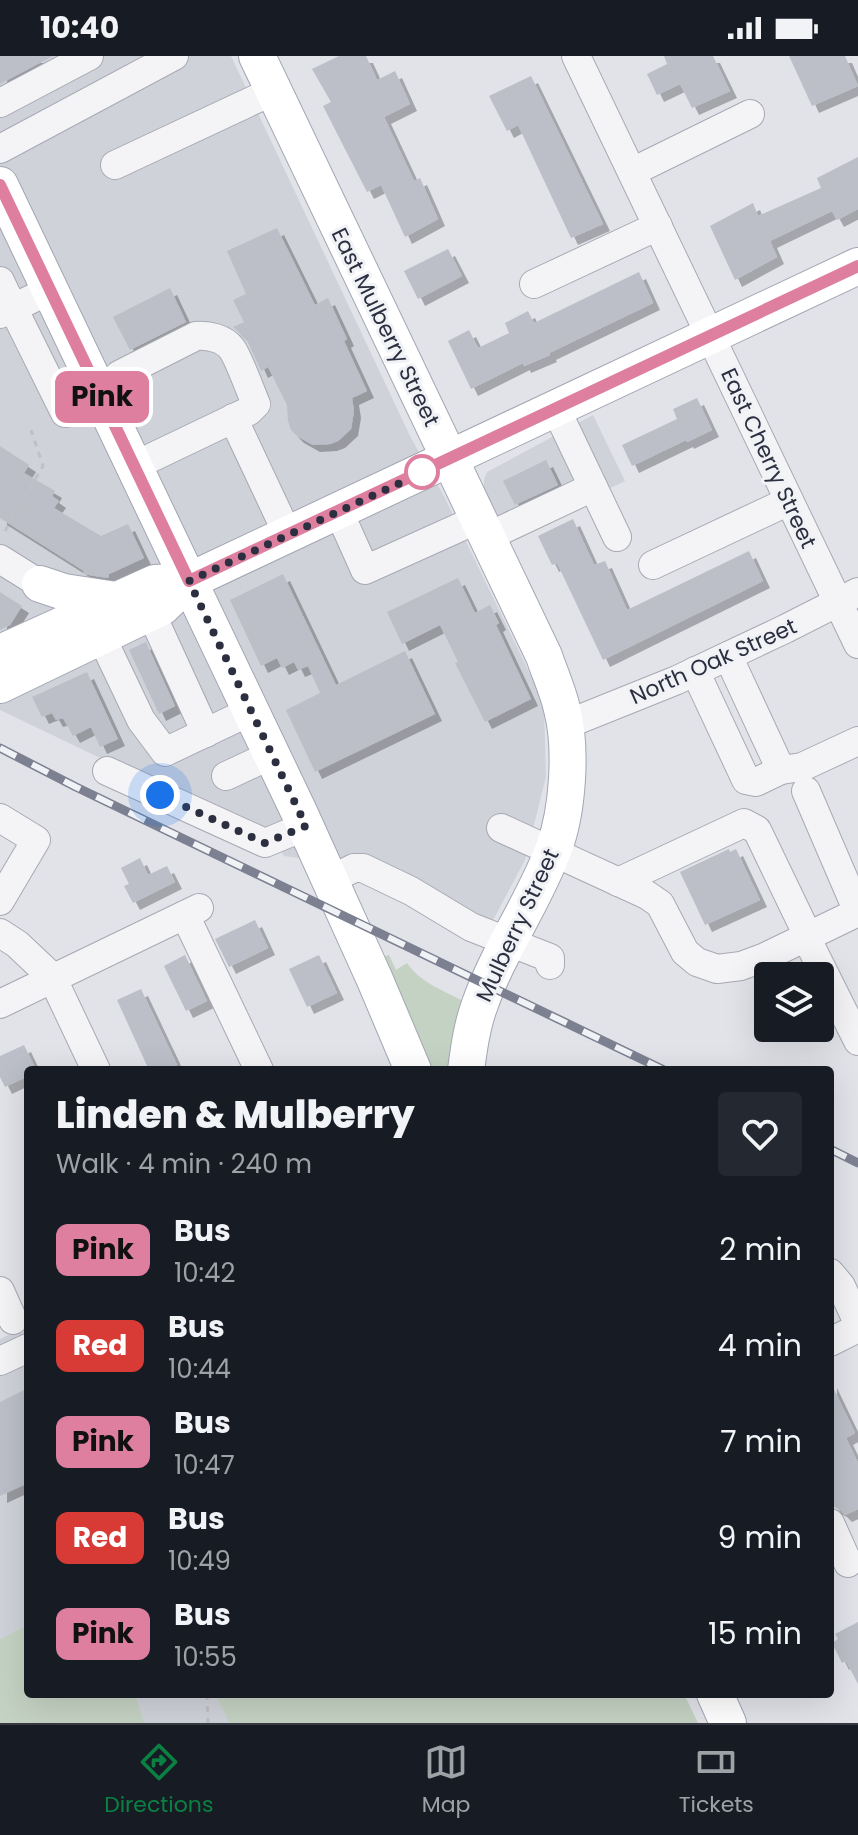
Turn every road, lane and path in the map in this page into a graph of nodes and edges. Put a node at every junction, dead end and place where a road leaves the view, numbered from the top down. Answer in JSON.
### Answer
{"nodes":[{"id":1,"x":89,"y":56,"type":"edge"},
{"id":2,"x":174,"y":56,"type":"edge"},
{"id":3,"x":257,"y":56,"type":"edge"},
{"id":4,"x":576,"y":56,"type":"edge"},
{"id":5,"x":273,"y":91,"type":"junction"},
{"id":6,"x":0,"y":103,"type":"edge"},
{"id":7,"x":750,"y":114,"type":"dead end"},
{"id":8,"x":0,"y":149,"type":"edge"},
{"id":9,"x":115,"y":165,"type":"dead end"},
{"id":10,"x":632,"y":172,"type":"junction"},
{"id":11,"x":0,"y":185,"type":"edge"},
{"id":12,"x":658,"y":226,"type":"junction"},
{"id":13,"x":858,"y":266,"type":"edge"},
{"id":14,"x":0,"y":281,"type":"edge"},
{"id":15,"x":534,"y":284,"type":"dead end"},
{"id":16,"x":50,"y":290,"type":"junction"},
{"id":17,"x":7,"y":311,"type":"edge"},
{"id":18,"x":711,"y":335,"type":"junction"},
{"id":19,"x":82,"y":356,"type":"junction"},
{"id":20,"x":46,"y":374,"type":"junction"},
{"id":21,"x":100,"y":394,"type":"junction"},
{"id":22,"x":556,"y":409,"type":"junction"},
{"id":23,"x":233,"y":418,"type":"junction"},
{"id":24,"x":31,"y":430,"type":"dead end"},
{"id":25,"x":450,"y":460,"type":"junction"},
{"id":26,"x":134,"y":466,"type":"junction"},
{"id":27,"x":593,"y":487,"type":"junction"},
{"id":28,"x":789,"y":501,"type":"junction"},
{"id":29,"x":339,"y":512,"type":"junction"},
{"id":30,"x":482,"y":528,"type":"junction"},
{"id":31,"x":5,"y":531,"type":"dead end"},
{"id":32,"x":288,"y":535,"type":"junction"},
{"id":33,"x":617,"y":537,"type":"dead end"},
{"id":34,"x":0,"y":559,"type":"edge"},
{"id":35,"x":653,"y":565,"type":"dead end"},
{"id":36,"x":189,"y":581,"type":"junction"},
{"id":37,"x":40,"y":584,"type":"junction"},
{"id":38,"x":848,"y":597,"type":"edge"},
{"id":39,"x":116,"y":600,"type":"junction"},
{"id":40,"x":151,"y":613,"type":"junction"},
{"id":41,"x":101,"y":636,"type":"junction"},
{"id":42,"x":858,"y":644,"type":"edge"},
{"id":43,"x":16,"y":646,"type":"edge"},
{"id":44,"x":728,"y":656,"type":"junction"},
{"id":45,"x":695,"y":671,"type":"junction"},
{"id":46,"x":0,"y":685,"type":"edge"},
{"id":47,"x":251,"y":711,"type":"junction"},
{"id":48,"x":565,"y":728,"type":"junction"},
{"id":49,"x":206,"y":733,"type":"junction"},
{"id":50,"x":858,"y":741,"type":"edge"},
{"id":51,"x":271,"y":755,"type":"junction"},
{"id":52,"x":781,"y":770,"type":"junction"},
{"id":53,"x":107,"y":771,"type":"dead end"},
{"id":54,"x":226,"y":776,"type":"dead end"},
{"id":55,"x":806,"y":791,"type":"dead end"},
{"id":56,"x":0,"y":818,"type":"edge"},
{"id":57,"x":306,"y":826,"type":"junction"},
{"id":58,"x":501,"y":828,"type":"dead end"},
{"id":59,"x":552,"y":852,"type":"junction"},
{"id":60,"x":330,"y":880,"type":"junction"},
{"id":61,"x":618,"y":882,"type":"junction"},
{"id":62,"x":0,"y":901,"type":"edge"},
{"id":63,"x":858,"y":912,"type":"edge"},
{"id":64,"x":0,"y":933,"type":"edge"},
{"id":65,"x":807,"y":936,"type":"junction"},
{"id":66,"x":509,"y":942,"type":"junction"},
{"id":67,"x":550,"y":965,"type":"dead end"},
{"id":68,"x":52,"y":977,"type":"junction"},
{"id":69,"x":0,"y":1004,"type":"edge"},
{"id":70,"x":858,"y":1041,"type":"edge"},
{"id":71,"x":94,"y":1066,"type":"edge"},
{"id":72,"x":257,"y":1066,"type":"edge"},
{"id":73,"x":411,"y":1066,"type":"edge"},
{"id":74,"x":467,"y":1066,"type":"edge"},
{"id":75,"x":834,"y":1278,"type":"edge"},
{"id":76,"x":0,"y":1291,"type":"edge"},
{"id":77,"x":14,"y":1320,"type":"edge"},
{"id":78,"x":858,"y":1326,"type":"edge"},
{"id":79,"x":834,"y":1340,"type":"edge"},
{"id":80,"x":24,"y":1350,"type":"edge"},
{"id":81,"x":0,"y":1361,"type":"edge"},
{"id":82,"x":834,"y":1534,"type":"edge"},
{"id":83,"x":845,"y":1564,"type":"edge"},
{"id":84,"x":207,"y":1698,"type":"edge"},
{"id":85,"x":717,"y":1698,"type":"edge"},
{"id":86,"x":208,"y":1723,"type":"edge"},
{"id":87,"x":728,"y":1723,"type":"edge"}],
"edges":[{"from":1,"to":6,"type":"street"},
{"from":2,"to":8,"type":"street"},
{"from":3,"to":5,"type":"main road","name":"East Mulberry Street"},
{"from":4,"to":10,"type":"street","name":"East Cherry Street"},
{"from":5,"to":9,"type":"street"},
{"from":5,"to":25,"type":"main road","name":"East Mulberry Street"},
{"from":7,"to":10,"type":"street"},
{"from":10,"to":12,"type":"street","name":"East Cherry Street"},
{"from":11,"to":16,"type":"main road"},
{"from":12,"to":15,"type":"street"},
{"from":12,"to":18,"type":"street","name":"East Cherry Street"},
{"from":13,"to":18,"type":"main road"},
{"from":14,"to":17,"type":"street"},
{"from":16,"to":17,"type":"street"},
{"from":16,"to":19,"type":"main road"},
{"from":17,"to":20,"type":"street"},
{"from":18,"to":22,"type":"main road"},
{"from":18,"to":28,"type":"street","name":"East Cherry Street"},
{"from":19,"to":20,"type":"street"},
{"from":19,"to":21,"type":"main road"},
{"from":20,"to":21,"type":"street"},
{"from":21,"to":23,"type":"street"},
{"from":21,"to":26,"type":"main road"},
{"from":22,"to":25,"type":"main road"},
{"from":22,"to":27,"type":"street"},
{"from":23,"to":26,"type":"street"},
{"from":23,"to":32,"type":"street"},
{"from":24,"to":31,"type":"path"},
{"from":25,"to":29,"type":"main road"},
{"from":25,"to":30,"type":"main road","name":"East Mulberry Street"},
{"from":26,"to":36,"type":"main road"},
{"from":27,"to":30,"type":"street"},
{"from":27,"to":33,"type":"street"},
{"from":28,"to":35,"type":"street"},
{"from":28,"to":38,"type":"street","name":"East Cherry Street"},
{"from":29,"to":30,"type":"street"},
{"from":29,"to":32,"type":"main road"},
{"from":30,"to":48,"type":"main road","name":"East Mulberry Street"},
{"from":32,"to":36,"type":"main road"},
{"from":34,"to":37,"type":"street"},
{"from":36,"to":39,"type":"main road"},
{"from":36,"to":40,"type":"main road"},
{"from":36,"to":47,"type":"main road"},
{"from":37,"to":39,"type":"main road"},
{"from":37,"to":43,"type":"main road"},
{"from":38,"to":42,"type":"street","name":"East Cherry Street"},
{"from":38,"to":44,"type":"street","name":"North Oak Street"},
{"from":39,"to":43,"type":"main road"},
{"from":40,"to":41,"type":"main road"},
{"from":40,"to":49,"type":"street"},
{"from":41,"to":46,"type":"main road"},
{"from":41,"to":49,"type":"street"},
{"from":44,"to":45,"type":"street","name":"North Oak Street"},
{"from":44,"to":52,"type":"street"},
{"from":45,"to":48,"type":"street","name":"North Oak Street"},
{"from":45,"to":52,"type":"street"},
{"from":47,"to":49,"type":"street"},
{"from":47,"to":51,"type":"main road"},
{"from":48,"to":59,"type":"main road","name":"Mulberry Street"},
{"from":50,"to":52,"type":"street"},
{"from":51,"to":54,"type":"street"},
{"from":51,"to":57,"type":"main road"},
{"from":53,"to":57,"type":"street"},
{"from":55,"to":63,"type":"street"},
{"from":56,"to":62,"type":"street"},
{"from":57,"to":60,"type":"main road"},
{"from":58,"to":59,"type":"street"},
{"from":59,"to":61,"type":"street"},
{"from":59,"to":66,"type":"main road","name":"Mulberry Street"},
{"from":60,"to":66,"type":"street"},
{"from":60,"to":73,"type":"main road"},
{"from":61,"to":65,"type":"street"},
{"from":61,"to":65,"type":"street"},
{"from":63,"to":65,"type":"street"},
{"from":64,"to":68,"type":"street"},
{"from":65,"to":70,"type":"street"},
{"from":66,"to":67,"type":"street"},
{"from":66,"to":74,"type":"main road","name":"Mulberry Street"},
{"from":68,"to":69,"type":"street"},
{"from":68,"to":71,"type":"street"},
{"from":68,"to":72,"type":"street"},
{"from":75,"to":78,"type":"street"},
{"from":76,"to":77,"type":"street"},
{"from":78,"to":79,"type":"street"},
{"from":80,"to":81,"type":"street"},
{"from":82,"to":83,"type":"street"},
{"from":84,"to":86,"type":"path"},
{"from":85,"to":87,"type":"main road"}]}
